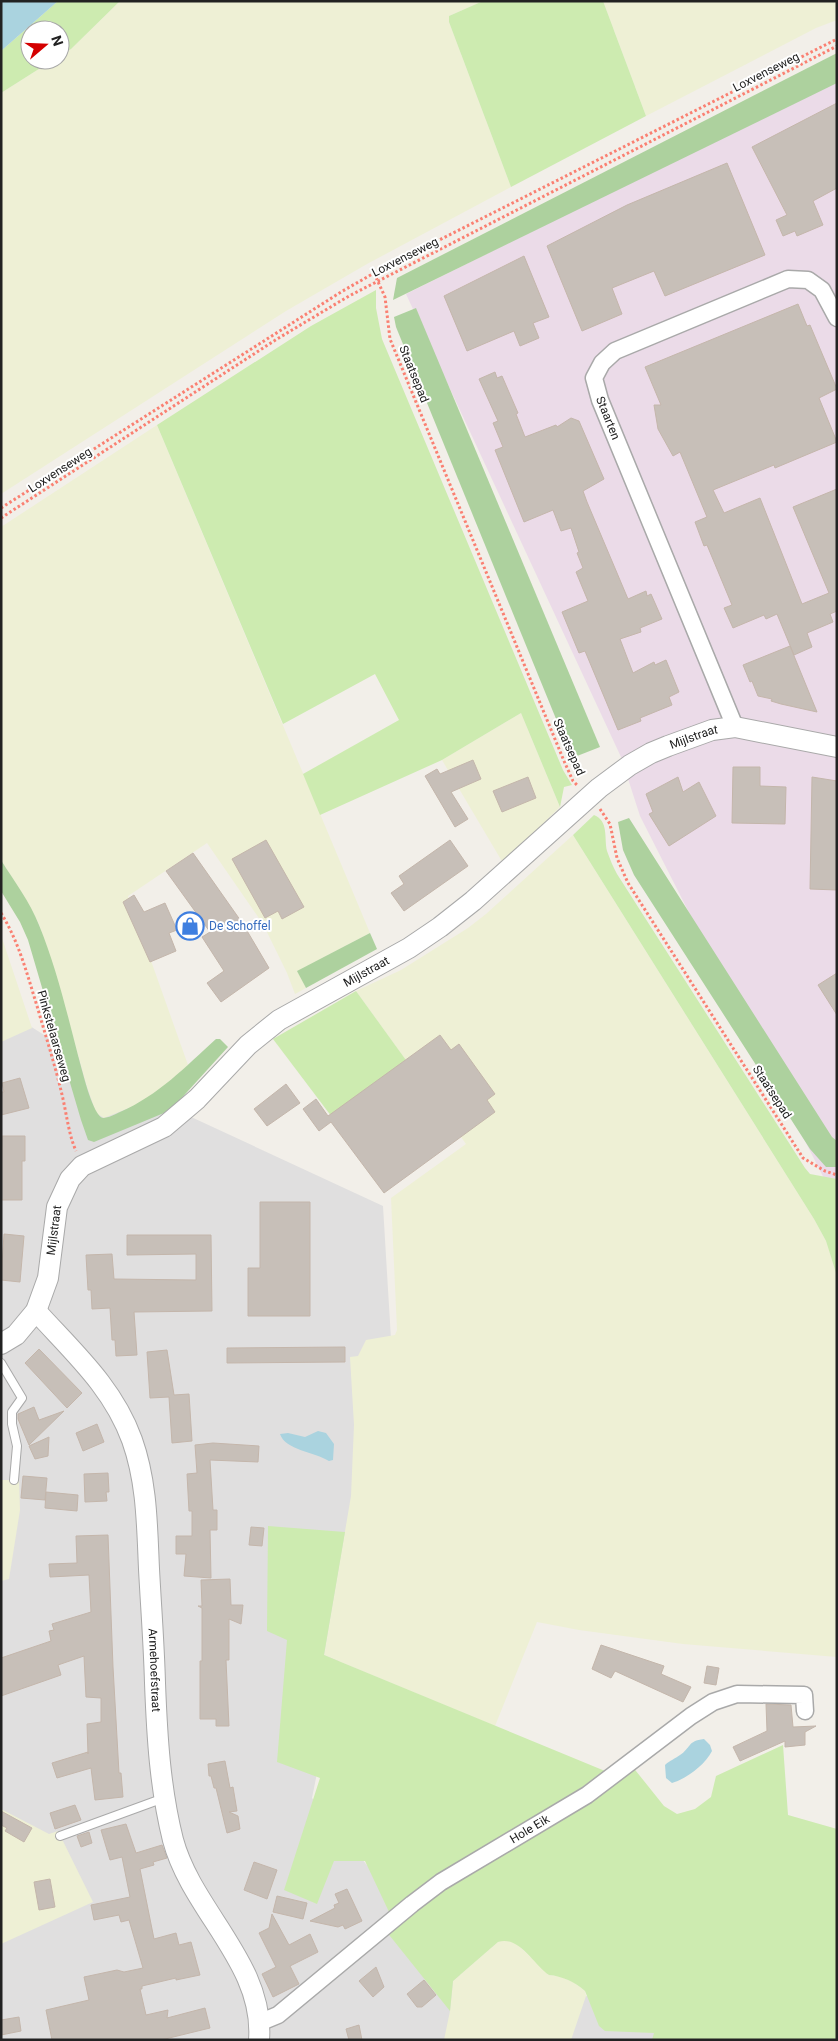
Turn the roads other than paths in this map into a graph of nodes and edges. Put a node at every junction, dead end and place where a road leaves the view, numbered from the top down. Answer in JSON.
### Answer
{"nodes":[{"id":1,"x":837,"y":318,"type":"edge"},
{"id":2,"x":735,"y":727,"type":"junction"},
{"id":3,"x":837,"y":747,"type":"edge"},
{"id":4,"x":36,"y":1311,"type":"junction"},
{"id":5,"x":1,"y":1344,"type":"edge"},
{"id":6,"x":1,"y":1363,"type":"edge"},
{"id":7,"x":14,"y":1480,"type":"dead end"},
{"id":8,"x":806,"y":1711,"type":"dead end"},
{"id":9,"x":164,"y":1798,"type":"junction"},
{"id":10,"x":60,"y":1836,"type":"dead end"},
{"id":11,"x":260,"y":2031,"type":"edge"}],
"edges":[{"from":1,"to":2,"type":"street","name":"Staarten"},
{"from":2,"to":3,"type":"street","name":"Mijlstraat"},
{"from":2,"to":4,"type":"street","name":"Mijlstraat"},
{"from":4,"to":5,"type":"street","name":"Mijlstraat"},
{"from":4,"to":9,"type":"street","name":"Armehoefstraat"},
{"from":6,"to":7,"type":"lane"},
{"from":8,"to":11,"type":"street","name":"Hole Eik"},
{"from":9,"to":10,"type":"lane"},
{"from":9,"to":11,"type":"street","name":"Armehoefstraat"}]}
